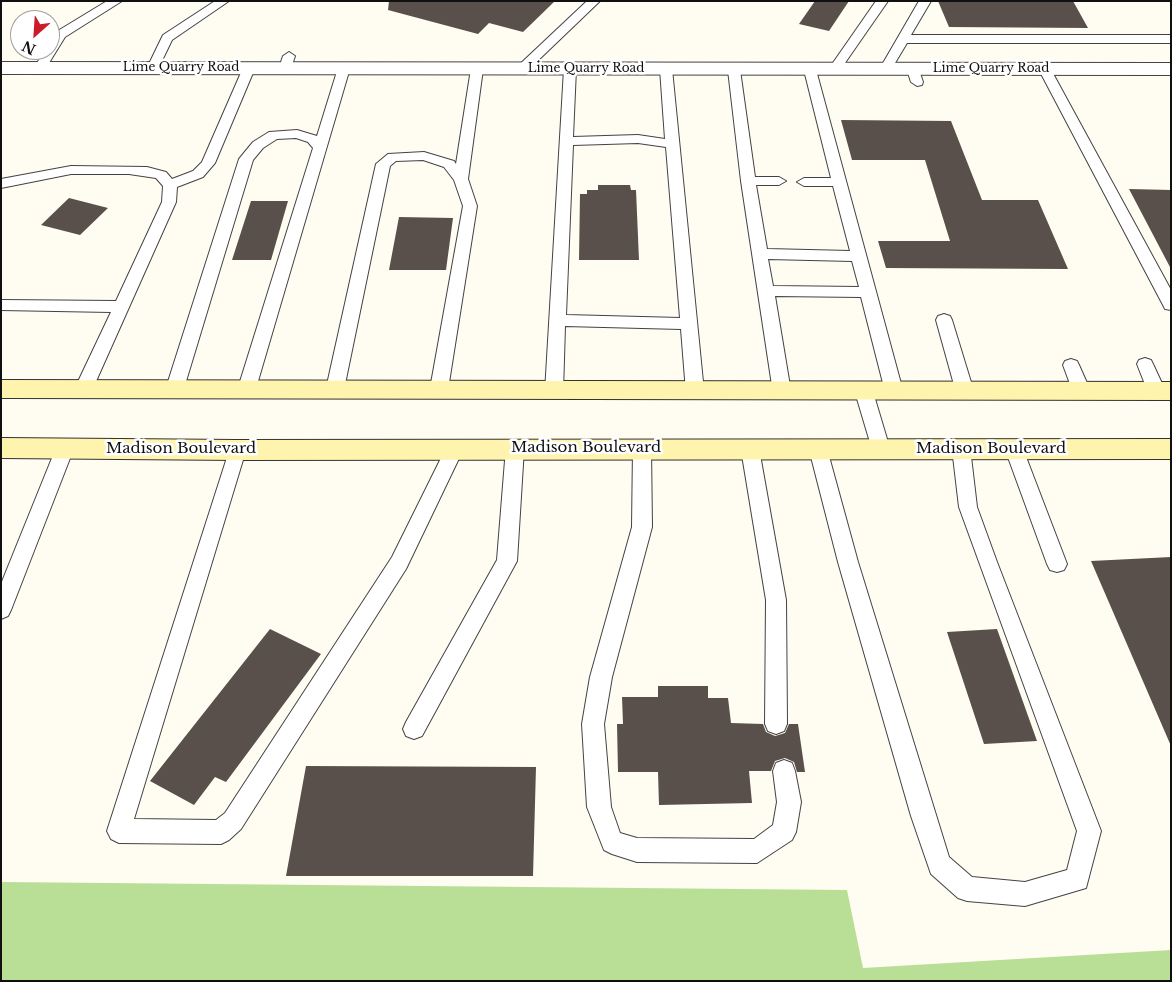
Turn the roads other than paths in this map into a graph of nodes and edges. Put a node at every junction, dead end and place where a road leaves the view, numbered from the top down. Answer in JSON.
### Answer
{"nodes":[{"id":1,"x":116,"y":1,"type":"edge"},
{"id":2,"x":223,"y":1,"type":"edge"},
{"id":3,"x":594,"y":1,"type":"edge"},
{"id":4,"x":882,"y":1,"type":"edge"},
{"id":5,"x":925,"y":1,"type":"edge"},
{"id":6,"x":903,"y":39,"type":"junction"},
{"id":7,"x":1171,"y":39,"type":"edge"},
{"id":8,"x":1,"y":68,"type":"edge"},
{"id":9,"x":40,"y":68,"type":"junction"},
{"id":10,"x":153,"y":68,"type":"junction"},
{"id":11,"x":249,"y":68,"type":"junction"},
{"id":12,"x":344,"y":68,"type":"junction"},
{"id":13,"x":523,"y":68,"type":"junction"},
{"id":14,"x":1044,"y":68,"type":"junction"},
{"id":15,"x":477,"y":69,"type":"junction"},
{"id":16,"x":570,"y":69,"type":"junction"},
{"id":17,"x":666,"y":69,"type":"junction"},
{"id":18,"x":734,"y":70,"type":"junction"},
{"id":19,"x":810,"y":70,"type":"junction"},
{"id":20,"x":834,"y":70,"type":"junction"},
{"id":21,"x":884,"y":70,"type":"junction"},
{"id":22,"x":1171,"y":70,"type":"edge"},
{"id":23,"x":567,"y":141,"type":"junction"},
{"id":24,"x":673,"y":144,"type":"junction"},
{"id":25,"x":320,"y":149,"type":"junction"},
{"id":26,"x":461,"y":179,"type":"junction"},
{"id":27,"x":748,"y":181,"type":"junction"},
{"id":28,"x":779,"y":181,"type":"dead end"},
{"id":29,"x":804,"y":182,"type":"dead end"},
{"id":30,"x":840,"y":182,"type":"junction"},
{"id":31,"x":1,"y":184,"type":"edge"},
{"id":32,"x":170,"y":185,"type":"junction"},
{"id":33,"x":760,"y":254,"type":"junction"},
{"id":34,"x":859,"y":256,"type":"junction"},
{"id":35,"x":765,"y":291,"type":"junction"},
{"id":36,"x":869,"y":292,"type":"junction"},
{"id":37,"x":1,"y":305,"type":"edge"},
{"id":38,"x":1171,"y":305,"type":"edge"},
{"id":39,"x":120,"y":307,"type":"junction"},
{"id":40,"x":558,"y":320,"type":"junction"},
{"id":41,"x":944,"y":320,"type":"dead end"},
{"id":42,"x":688,"y":324,"type":"junction"},
{"id":43,"x":1145,"y":364,"type":"dead end"},
{"id":44,"x":1071,"y":365,"type":"dead end"},
{"id":45,"x":84,"y":388,"type":"junction"},
{"id":46,"x":175,"y":388,"type":"junction"},
{"id":47,"x":247,"y":388,"type":"junction"},
{"id":48,"x":1,"y":389,"type":"edge"},
{"id":49,"x":335,"y":389,"type":"junction"},
{"id":50,"x":440,"y":389,"type":"junction"},
{"id":51,"x":894,"y":391,"type":"junction"},
{"id":52,"x":554,"y":392,"type":"junction"},
{"id":53,"x":695,"y":392,"type":"junction"},
{"id":54,"x":782,"y":392,"type":"junction"},
{"id":55,"x":864,"y":392,"type":"junction"},
{"id":56,"x":965,"y":392,"type":"junction"},
{"id":57,"x":1082,"y":392,"type":"junction"},
{"id":58,"x":1164,"y":392,"type":"edge"},
{"id":59,"x":1,"y":448,"type":"edge"},
{"id":60,"x":65,"y":448,"type":"junction"},
{"id":61,"x":455,"y":448,"type":"junction"},
{"id":62,"x":515,"y":448,"type":"junction"},
{"id":63,"x":642,"y":448,"type":"junction"},
{"id":64,"x":960,"y":448,"type":"junction"},
{"id":65,"x":750,"y":449,"type":"junction"},
{"id":66,"x":818,"y":449,"type":"junction"},
{"id":67,"x":881,"y":449,"type":"junction"},
{"id":68,"x":1014,"y":449,"type":"junction"},
{"id":69,"x":1171,"y":449,"type":"edge"},
{"id":70,"x":237,"y":450,"type":"junction"},
{"id":71,"x":1057,"y":564,"type":"dead end"},
{"id":72,"x":1,"y":610,"type":"edge"},
{"id":73,"x":776,"y":724,"type":"dead end"},
{"id":74,"x":414,"y":729,"type":"dead end"},
{"id":75,"x":784,"y":772,"type":"dead end"}],
"edges":[{"from":1,"to":9,"type":"lane"},
{"from":2,"to":10,"type":"lane"},
{"from":3,"to":13,"type":"lane"},
{"from":4,"to":20,"type":"lane"},
{"from":5,"to":6,"type":"lane"},
{"from":6,"to":7,"type":"lane"},
{"from":6,"to":21,"type":"lane"},
{"from":8,"to":9,"type":"street","name":"Lime Quarry Road"},
{"from":9,"to":10,"type":"street","name":"Lime Quarry Road"},
{"from":10,"to":11,"type":"street","name":"Lime Quarry Road"},
{"from":11,"to":12,"type":"street","name":"Lime Quarry Road"},
{"from":11,"to":32,"type":"lane"},
{"from":12,"to":15,"type":"street","name":"Lime Quarry Road"},
{"from":12,"to":25,"type":"lane"},
{"from":13,"to":15,"type":"street","name":"Lime Quarry Road"},
{"from":13,"to":16,"type":"street","name":"Lime Quarry Road"},
{"from":14,"to":21,"type":"street","name":"Lime Quarry Road"},
{"from":14,"to":22,"type":"street","name":"Lime Quarry Road"},
{"from":14,"to":38,"type":"lane"},
{"from":15,"to":26,"type":"lane"},
{"from":16,"to":17,"type":"street","name":"Lime Quarry Road"},
{"from":16,"to":23,"type":"lane"},
{"from":17,"to":18,"type":"street","name":"Lime Quarry Road"},
{"from":17,"to":24,"type":"lane"},
{"from":18,"to":19,"type":"street","name":"Lime Quarry Road"},
{"from":18,"to":27,"type":"lane"},
{"from":19,"to":20,"type":"street","name":"Lime Quarry Road"},
{"from":19,"to":30,"type":"lane"},
{"from":20,"to":21,"type":"street","name":"Lime Quarry Road"},
{"from":23,"to":24,"type":"lane"},
{"from":23,"to":40,"type":"lane"},
{"from":24,"to":42,"type":"lane"},
{"from":25,"to":46,"type":"lane"},
{"from":25,"to":47,"type":"lane"},
{"from":26,"to":49,"type":"lane"},
{"from":26,"to":50,"type":"lane"},
{"from":27,"to":28,"type":"lane"},
{"from":27,"to":33,"type":"lane"},
{"from":29,"to":30,"type":"lane"},
{"from":30,"to":34,"type":"lane"},
{"from":31,"to":32,"type":"lane"},
{"from":32,"to":39,"type":"lane"},
{"from":33,"to":34,"type":"lane"},
{"from":33,"to":35,"type":"lane"},
{"from":34,"to":36,"type":"lane"},
{"from":35,"to":36,"type":"lane"},
{"from":35,"to":54,"type":"lane"},
{"from":36,"to":51,"type":"lane"},
{"from":37,"to":39,"type":"lane"},
{"from":39,"to":45,"type":"lane"},
{"from":40,"to":42,"type":"lane"},
{"from":40,"to":52,"type":"lane"},
{"from":41,"to":56,"type":"lane"},
{"from":42,"to":53,"type":"lane"},
{"from":43,"to":58,"type":"lane"},
{"from":44,"to":57,"type":"lane"},
{"from":45,"to":46,"type":"main road"},
{"from":45,"to":48,"type":"main road"},
{"from":46,"to":47,"type":"main road"},
{"from":47,"to":49,"type":"main road"},
{"from":49,"to":50,"type":"main road"},
{"from":50,"to":52,"type":"main road"},
{"from":51,"to":55,"type":"main road"},
{"from":51,"to":56,"type":"main road"},
{"from":52,"to":53,"type":"main road"},
{"from":53,"to":54,"type":"main road"},
{"from":54,"to":55,"type":"main road"},
{"from":55,"to":67,"type":"lane"},
{"from":56,"to":57,"type":"main road"},
{"from":57,"to":58,"type":"main road"},
{"from":59,"to":60,"type":"main road","name":"Madison Boulevard"},
{"from":60,"to":70,"type":"main road","name":"Madison Boulevard"},
{"from":60,"to":72,"type":"lane"},
{"from":61,"to":62,"type":"main road","name":"Madison Boulevard"},
{"from":61,"to":70,"type":"main road","name":"Madison Boulevard"},
{"from":61,"to":70,"type":"lane"},
{"from":62,"to":63,"type":"main road","name":"Madison Boulevard"},
{"from":62,"to":74,"type":"lane"},
{"from":63,"to":65,"type":"main road","name":"Madison Boulevard"},
{"from":63,"to":75,"type":"lane"},
{"from":64,"to":66,"type":"lane"},
{"from":64,"to":67,"type":"main road","name":"Madison Boulevard"},
{"from":64,"to":68,"type":"main road","name":"Madison Boulevard"},
{"from":65,"to":66,"type":"main road","name":"Madison Boulevard"},
{"from":65,"to":73,"type":"lane"},
{"from":66,"to":67,"type":"main road","name":"Madison Boulevard"},
{"from":68,"to":69,"type":"main road","name":"Madison Boulevard"},
{"from":68,"to":71,"type":"lane"}]}
